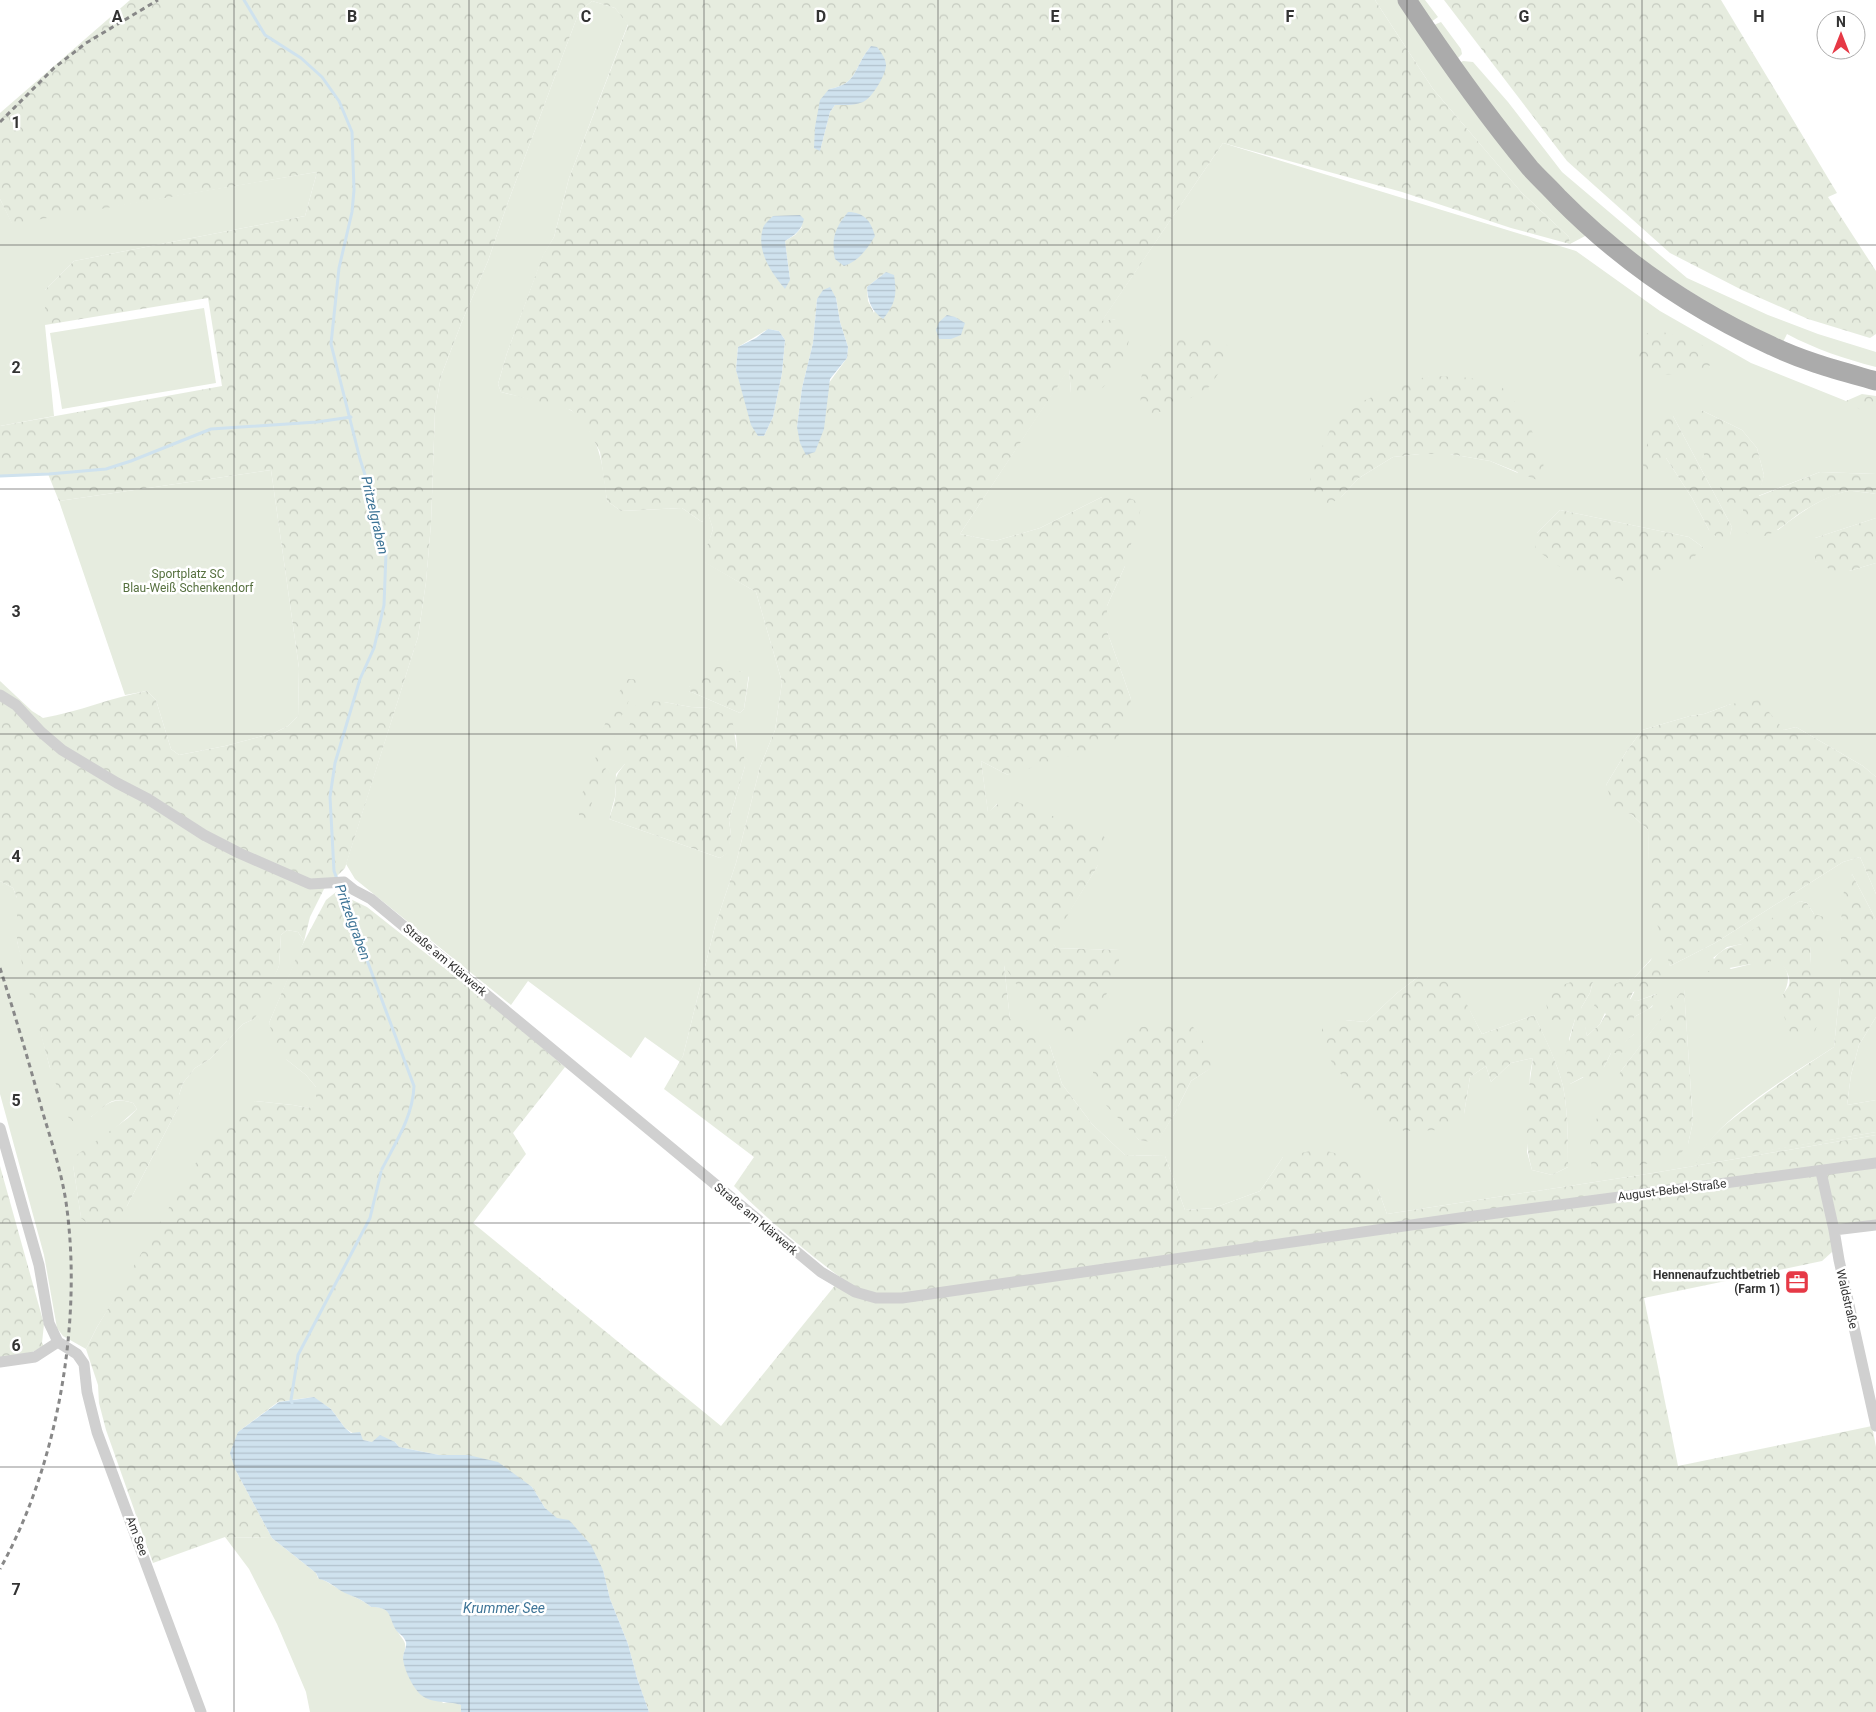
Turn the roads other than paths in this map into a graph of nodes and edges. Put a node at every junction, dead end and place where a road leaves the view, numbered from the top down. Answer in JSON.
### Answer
{"nodes":[{"id":1,"x":1407,"y":0,"type":"edge"},
{"id":2,"x":1876,"y":381,"type":"edge"},
{"id":3,"x":0,"y":695,"type":"edge"},
{"id":4,"x":0,"y":1128,"type":"edge"},
{"id":5,"x":1876,"y":1164,"type":"edge"},
{"id":6,"x":1821,"y":1172,"type":"junction"},
{"id":7,"x":1467,"y":1217,"type":"joint"},
{"id":8,"x":1876,"y":1225,"type":"edge"},
{"id":9,"x":1834,"y":1230,"type":"junction"},
{"id":10,"x":58,"y":1342,"type":"junction"},
{"id":11,"x":0,"y":1362,"type":"edge"},
{"id":12,"x":1876,"y":1426,"type":"edge"},
{"id":13,"x":201,"y":1712,"type":"edge"}],
"edges":[{"from":1,"to":2,"type":"main road"},
{"from":3,"to":7,"type":"street","name":"Straße am Klärwerk"},
{"from":4,"to":10,"type":"street"},
{"from":5,"to":6,"type":"street","name":"August-Bebel-Straße"},
{"from":6,"to":7,"type":"street","name":"August-Bebel-Straße"},
{"from":6,"to":9,"type":"street","name":"Waldstraße"},
{"from":8,"to":9,"type":"street"},
{"from":9,"to":12,"type":"street","name":"Waldstraße"},
{"from":10,"to":11,"type":"street"},
{"from":10,"to":13,"type":"street","name":"Am See"}]}
